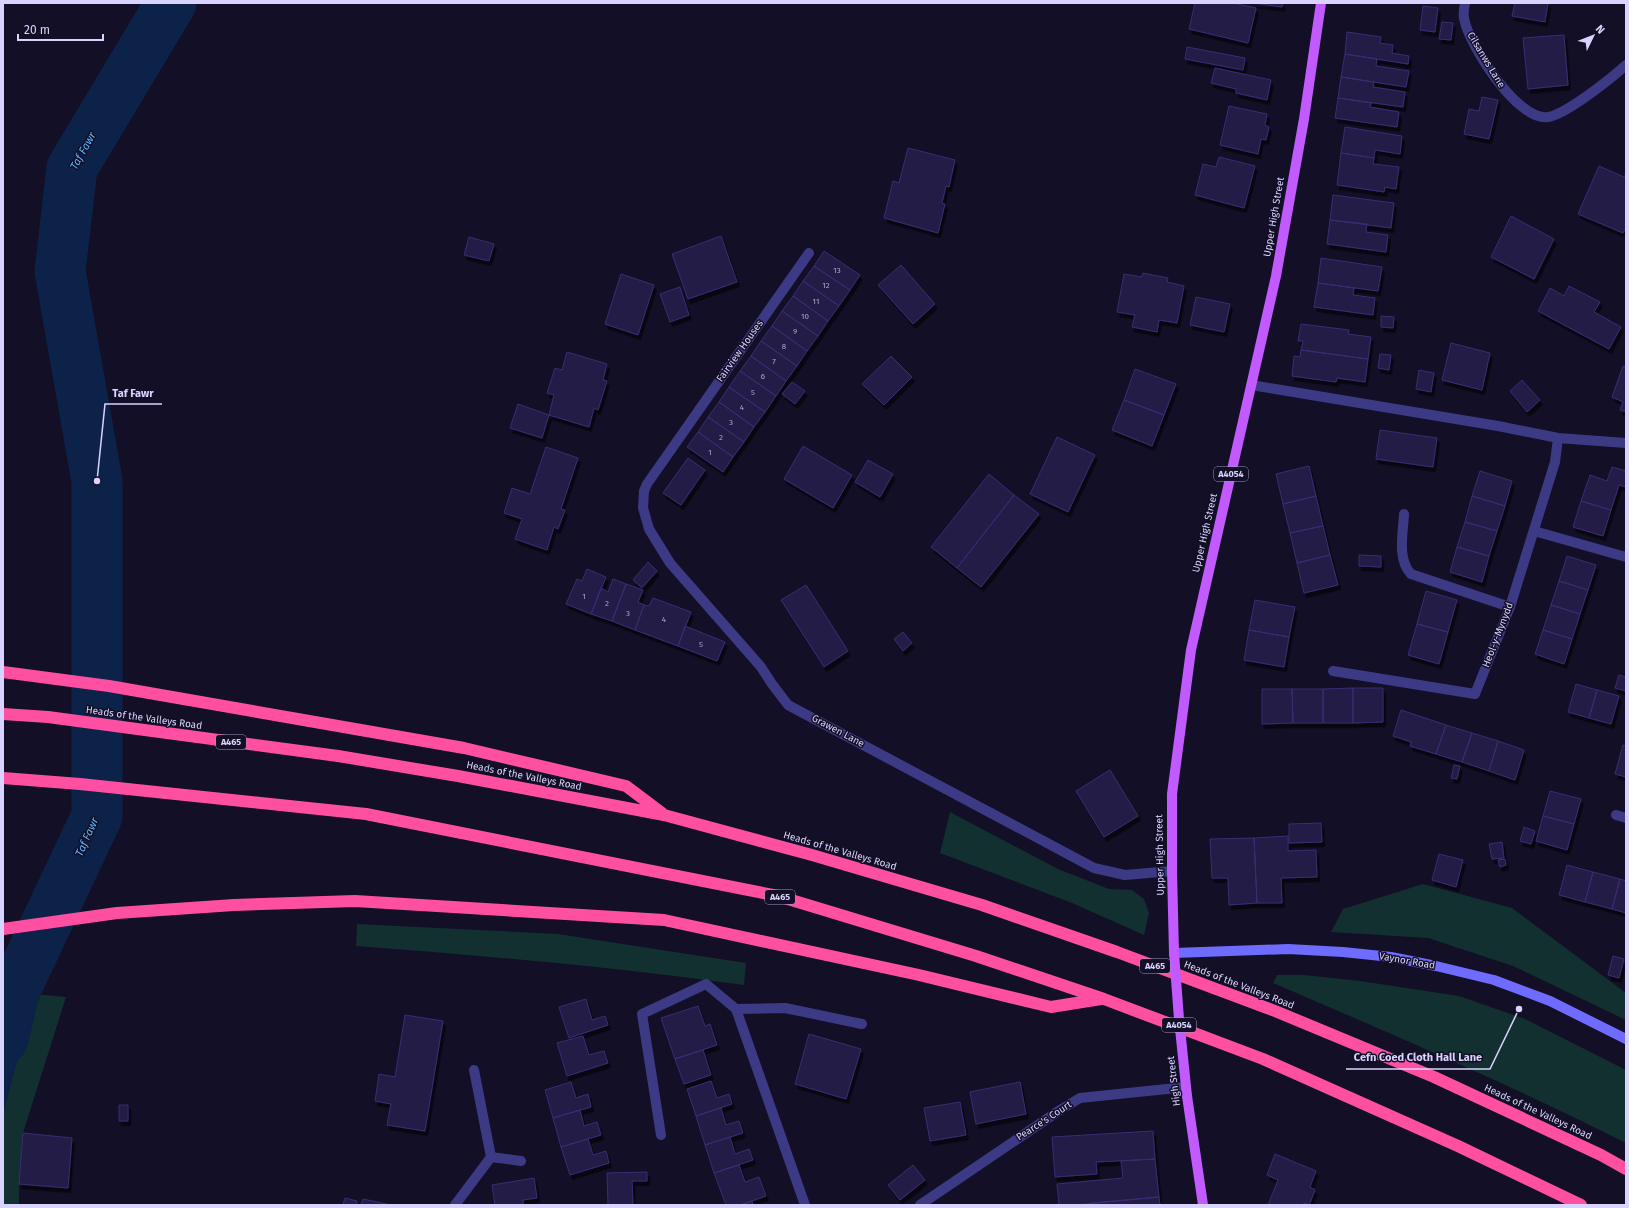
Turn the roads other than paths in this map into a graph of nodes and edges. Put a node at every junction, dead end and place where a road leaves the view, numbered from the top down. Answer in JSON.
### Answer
{"nodes":[{"id":1,"x":1321,"y":3,"type":"edge"},
{"id":2,"x":1465,"y":3,"type":"edge"},
{"id":3,"x":1626,"y":65,"type":"edge"},
{"id":4,"x":809,"y":253,"type":"dead end"},
{"id":5,"x":1251,"y":385,"type":"junction"},
{"id":6,"x":1558,"y":438,"type":"junction"},
{"id":7,"x":1626,"y":443,"type":"edge"},
{"id":8,"x":671,"y":450,"type":"joint"},
{"id":9,"x":1404,"y":514,"type":"dead end"},
{"id":10,"x":1534,"y":531,"type":"junction"},
{"id":11,"x":1626,"y":557,"type":"edge"},
{"id":12,"x":1510,"y":607,"type":"junction"},
{"id":13,"x":1333,"y":671,"type":"dead end"},
{"id":14,"x":3,"y":672,"type":"edge"},
{"id":15,"x":3,"y":714,"type":"edge"},
{"id":16,"x":3,"y":778,"type":"edge"},
{"id":17,"x":664,"y":815,"type":"junction"},
{"id":18,"x":1172,"y":871,"type":"junction"},
{"id":19,"x":3,"y":929,"type":"edge"},
{"id":20,"x":1174,"y":951,"type":"junction"},
{"id":21,"x":1104,"y":999,"type":"junction"},
{"id":22,"x":736,"y":1009,"type":"junction"},
{"id":23,"x":862,"y":1024,"type":"dead end"},
{"id":24,"x":1626,"y":1039,"type":"edge"},
{"id":25,"x":474,"y":1070,"type":"dead end"},
{"id":26,"x":1186,"y":1092,"type":"junction"},
{"id":27,"x":661,"y":1135,"type":"dead end"},
{"id":28,"x":491,"y":1157,"type":"junction"},
{"id":29,"x":521,"y":1161,"type":"dead end"},
{"id":30,"x":1626,"y":1169,"type":"edge"},
{"id":31,"x":455,"y":1205,"type":"edge"},
{"id":32,"x":805,"y":1205,"type":"edge"},
{"id":33,"x":920,"y":1205,"type":"edge"},
{"id":34,"x":1203,"y":1205,"type":"edge"},
{"id":35,"x":1581,"y":1205,"type":"edge"}],
"edges":[{"from":1,"to":5,"type":"main road","name":"Upper High Street","number":"A4054"},
{"from":2,"to":3,"type":"street","name":"Cilsanws Lane"},
{"from":4,"to":8,"type":"street","name":"Fairview Houses"},
{"from":5,"to":6,"type":"street"},
{"from":5,"to":18,"type":"main road","name":"Upper High Street","number":"A4054"},
{"from":6,"to":7,"type":"street"},
{"from":6,"to":10,"type":"street","name":"Heol-y-Mynydd"},
{"from":8,"to":18,"type":"street","name":"Grawen Lane"},
{"from":9,"to":12,"type":"street"},
{"from":10,"to":11,"type":"street"},
{"from":10,"to":12,"type":"street","name":"Heol-y-Mynydd"},
{"from":12,"to":13,"type":"street","name":"Heol-y-Mynydd"},
{"from":14,"to":17,"type":"highway"},
{"from":15,"to":17,"type":"highway","name":"Heads of the Valleys Road","number":"A465"},
{"from":16,"to":21,"type":"highway","number":"A465"},
{"from":17,"to":30,"type":"highway","name":"Heads of the Valleys Road","number":"A465"},
{"from":18,"to":20,"type":"main road","name":"Upper High Street","number":"A4054"},
{"from":19,"to":21,"type":"highway"},
{"from":20,"to":24,"type":"street","name":"Vaynor Road"},
{"from":20,"to":26,"type":"main road","name":"High Street","number":"A4054","bridge":true},
{"from":21,"to":35,"type":"highway","number":"A465"},
{"from":22,"to":23,"type":"street"},
{"from":22,"to":27,"type":"street"},
{"from":22,"to":32,"type":"street"},
{"from":25,"to":28,"type":"street"},
{"from":26,"to":33,"type":"street","name":"Pearce's Court"},
{"from":26,"to":34,"type":"main road","name":"High Street","number":"A4054"},
{"from":28,"to":29,"type":"street"},
{"from":28,"to":31,"type":"street"}]}
